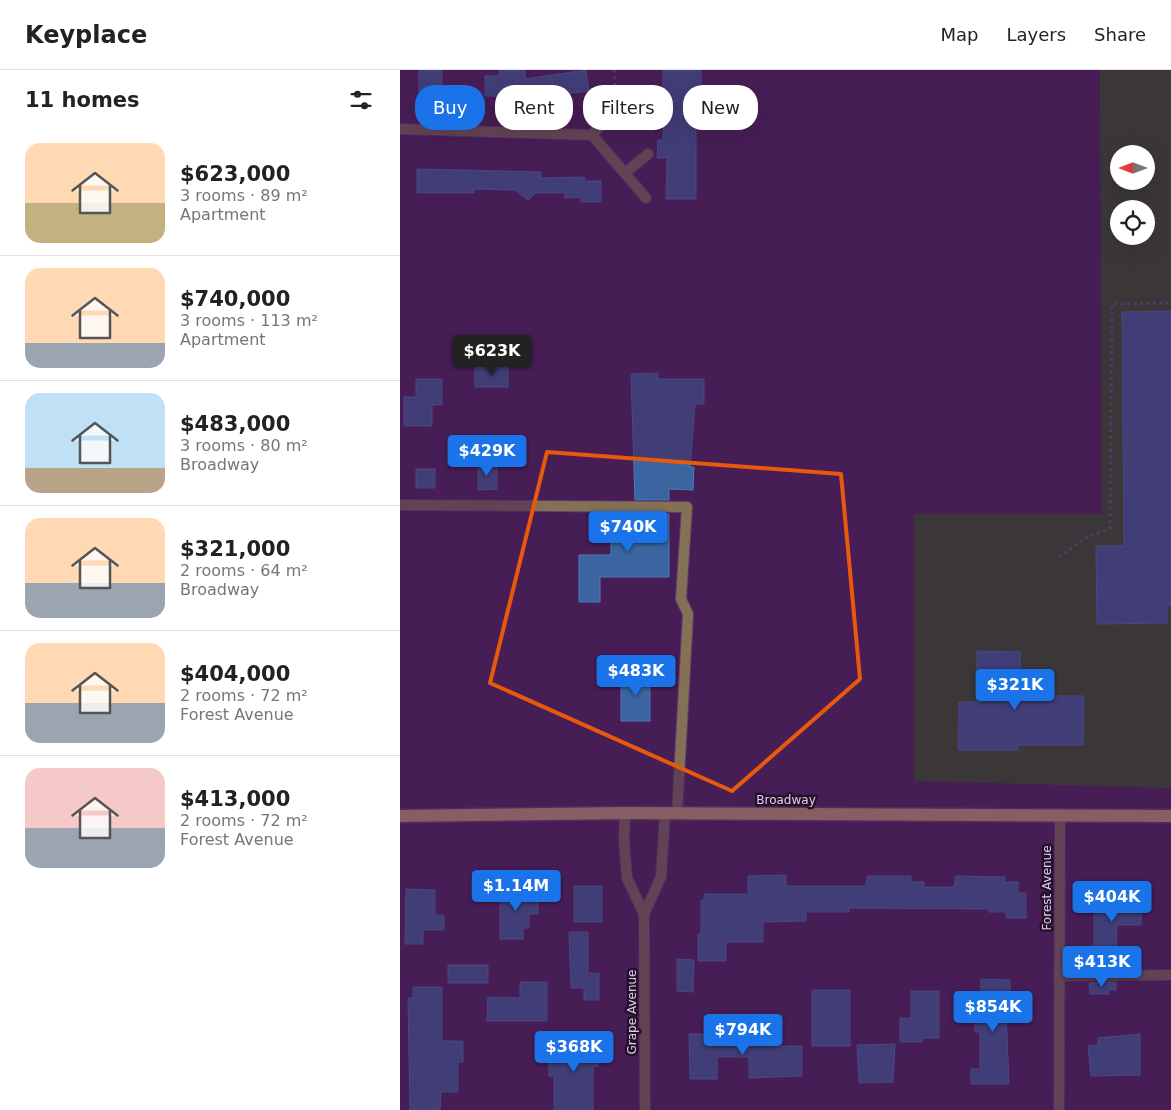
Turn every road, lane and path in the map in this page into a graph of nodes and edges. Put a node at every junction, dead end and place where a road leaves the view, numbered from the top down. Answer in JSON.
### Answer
{"nodes":[{"id":1,"x":400,"y":129,"type":"edge"},
{"id":2,"x":597,"y":130,"type":"edge"},
{"id":3,"x":592,"y":135,"type":"junction"},
{"id":4,"x":648,"y":154,"type":"dead end"},
{"id":5,"x":625,"y":173,"type":"junction"},
{"id":6,"x":646,"y":198,"type":"dead end"},
{"id":7,"x":1171,"y":303,"type":"edge"},
{"id":8,"x":400,"y":505,"type":"edge"},
{"id":9,"x":1059,"y":558,"type":"dead end"},
{"id":10,"x":626,"y":813,"type":"junction"},
{"id":11,"x":671,"y":814,"type":"junction"},
{"id":12,"x":1060,"y":815,"type":"junction"},
{"id":13,"x":400,"y":816,"type":"edge"},
{"id":14,"x":1171,"y":816,"type":"edge"},
{"id":15,"x":644,"y":914,"type":"junction"},
{"id":16,"x":1171,"y":975,"type":"edge"},
{"id":17,"x":1059,"y":976,"type":"junction"},
{"id":18,"x":645,"y":1110,"type":"edge"},
{"id":19,"x":1059,"y":1110,"type":"edge"}],
"edges":[{"from":1,"to":3,"type":"street"},
{"from":2,"to":3,"type":"street"},
{"from":3,"to":5,"type":"street"},
{"from":4,"to":5,"type":"street"},
{"from":5,"to":6,"type":"street"},
{"from":7,"to":9,"type":"path"},
{"from":8,"to":11,"type":"street","name":"Grape Avenue"},
{"from":10,"to":11,"type":"main road","name":"Broadway"},
{"from":10,"to":13,"type":"main road","name":"Broadway"},
{"from":10,"to":15,"type":"street","name":"Grape Avenue"},
{"from":11,"to":12,"type":"main road","name":"Broadway"},
{"from":11,"to":15,"type":"street","name":"Grape Avenue"},
{"from":12,"to":14,"type":"main road","name":"Broadway"},
{"from":12,"to":17,"type":"street","name":"Forest Avenue"},
{"from":15,"to":18,"type":"street","name":"Grape Avenue"},
{"from":16,"to":17,"type":"street"},
{"from":17,"to":19,"type":"street","name":"Forest Avenue"}]}
